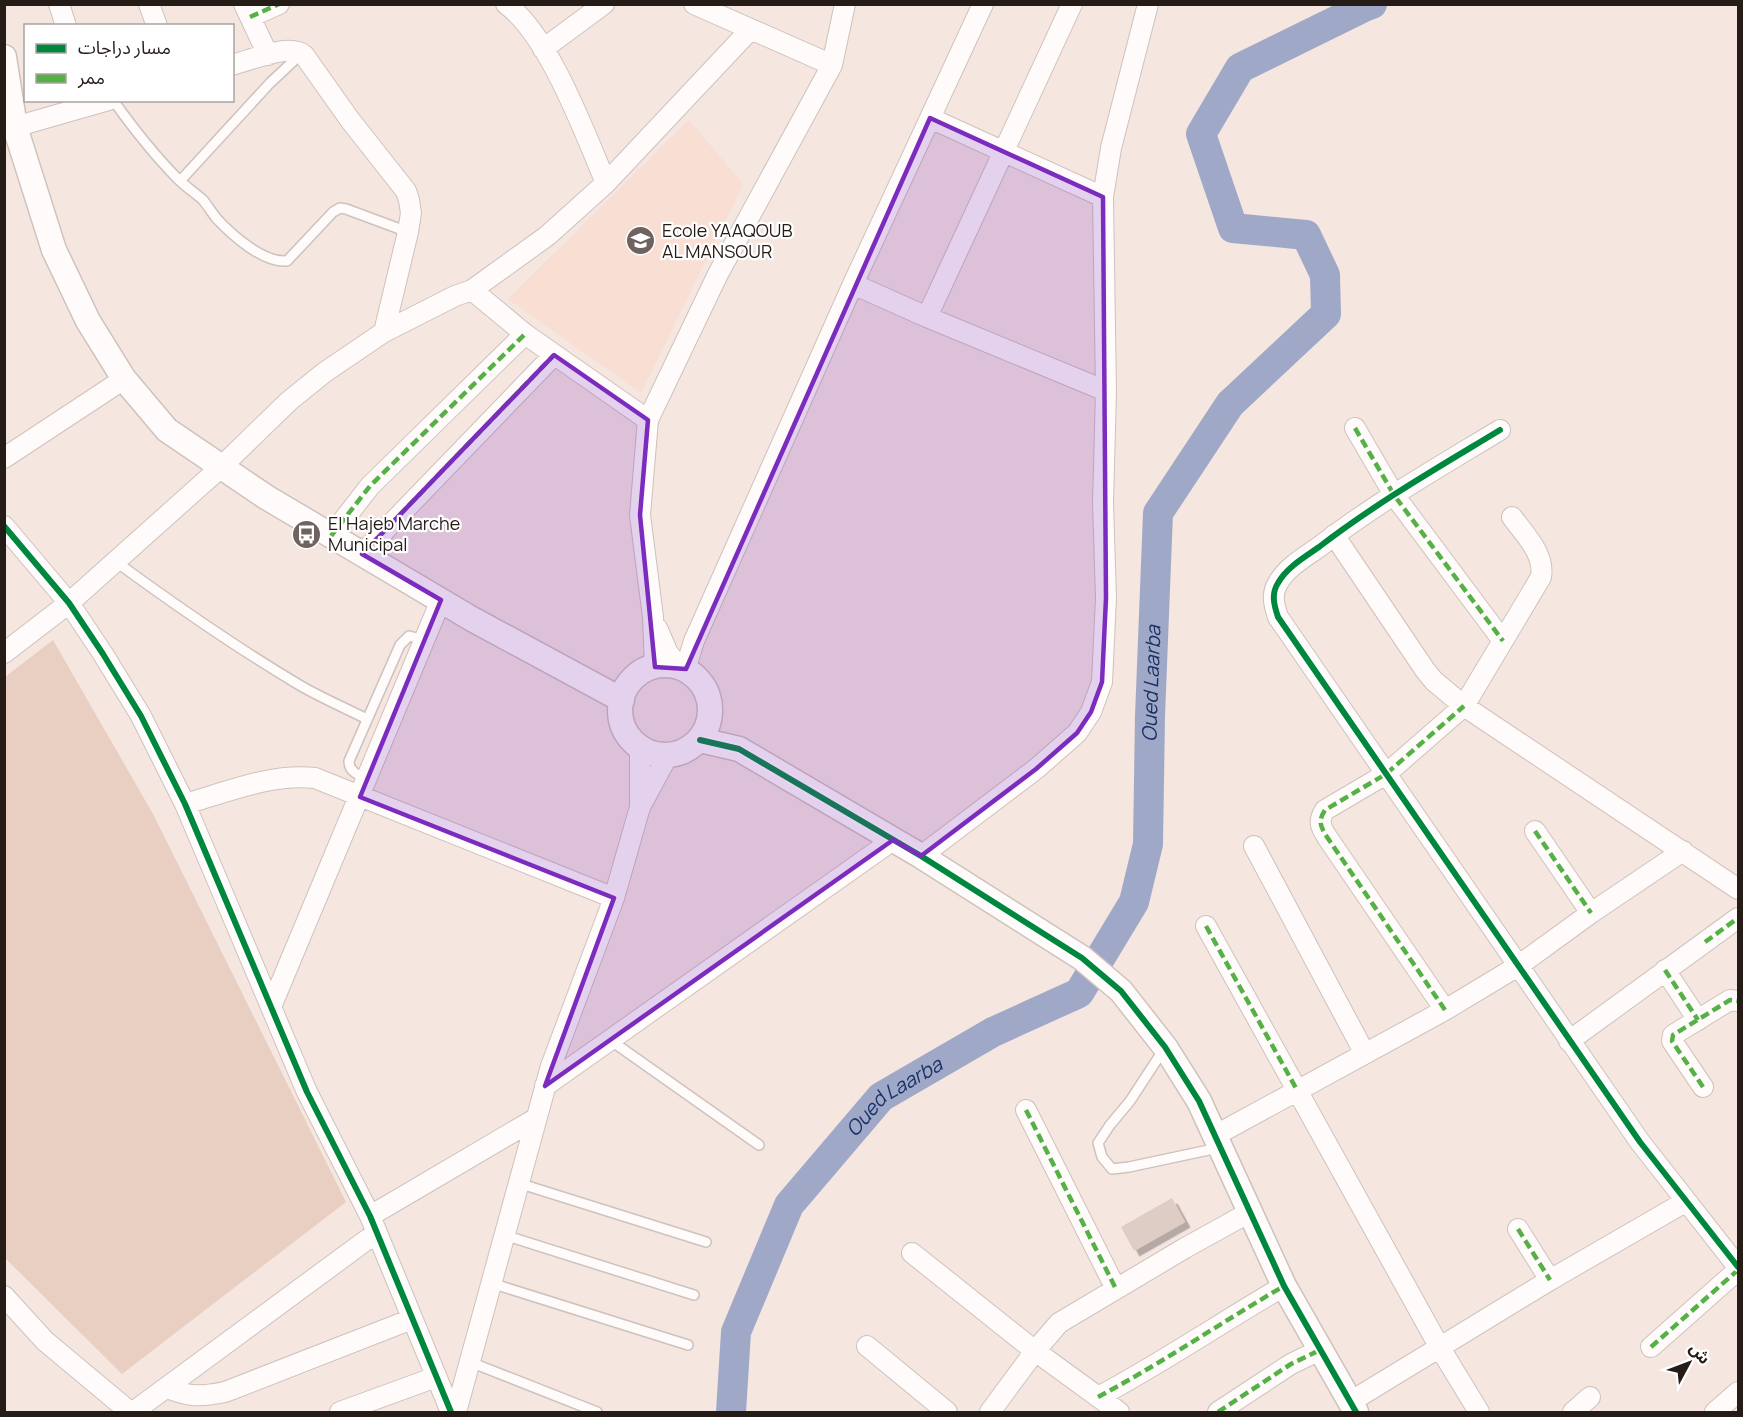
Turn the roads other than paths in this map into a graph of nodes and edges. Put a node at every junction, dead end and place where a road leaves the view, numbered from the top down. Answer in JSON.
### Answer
{"nodes":[{"id":1,"x":59,"y":4,"type":"edge"},
{"id":2,"x":149,"y":4,"type":"edge"},
{"id":3,"x":279,"y":4,"type":"edge"},
{"id":4,"x":604,"y":4,"type":"edge"},
{"id":5,"x":694,"y":4,"type":"edge"},
{"id":6,"x":845,"y":4,"type":"edge"},
{"id":7,"x":983,"y":4,"type":"edge"},
{"id":8,"x":1072,"y":4,"type":"edge"},
{"id":9,"x":1148,"y":4,"type":"edge"},
{"id":10,"x":508,"y":5,"type":"edge"},
{"id":11,"x":247,"y":11,"type":"edge"},
{"id":12,"x":65,"y":24,"type":"edge"},
{"id":13,"x":156,"y":24,"type":"edge"},
{"id":14,"x":750,"y":30,"type":"junction"},
{"id":15,"x":543,"y":49,"type":"junction"},
{"id":16,"x":302,"y":53,"type":"junction"},
{"id":17,"x":268,"y":55,"type":"junction"},
{"id":18,"x":4,"y":57,"type":"edge"},
{"id":19,"x":234,"y":64,"type":"edge"},
{"id":20,"x":832,"y":65,"type":"junction"},
{"id":21,"x":102,"y":102,"type":"edge"},
{"id":22,"x":930,"y":118,"type":"junction"},
{"id":23,"x":10,"y":128,"type":"edge"},
{"id":24,"x":1004,"y":153,"type":"junction"},
{"id":25,"x":180,"y":181,"type":"junction"},
{"id":26,"x":606,"y":183,"type":"junction"},
{"id":27,"x":1103,"y":197,"type":"junction"},
{"id":28,"x":408,"y":232,"type":"junction"},
{"id":29,"x":853,"y":284,"type":"junction"},
{"id":30,"x":472,"y":290,"type":"junction"},
{"id":31,"x":927,"y":317,"type":"junction"},
{"id":32,"x":384,"y":332,"type":"junction"},
{"id":33,"x":525,"y":334,"type":"junction"},
{"id":34,"x":554,"y":355,"type":"junction"},
{"id":35,"x":124,"y":379,"type":"junction"},
{"id":36,"x":1106,"y":391,"type":"junction"},
{"id":37,"x":648,"y":420,"type":"junction"},
{"id":38,"x":1355,"y":428,"type":"dead end"},
{"id":39,"x":1500,"y":429,"type":"dead end"},
{"id":40,"x":4,"y":458,"type":"edge"},
{"id":41,"x":220,"y":468,"type":"junction"},
{"id":42,"x":1394,"y":495,"type":"junction"},
{"id":43,"x":1512,"y":517,"type":"dead end"},
{"id":44,"x":4,"y":526,"type":"edge"},
{"id":45,"x":1334,"y":535,"type":"junction"},
{"id":46,"x":331,"y":536,"type":"junction"},
{"id":47,"x":362,"y":554,"type":"junction"},
{"id":48,"x":116,"y":561,"type":"junction"},
{"id":49,"x":441,"y":600,"type":"junction"},
{"id":50,"x":69,"y":603,"type":"junction"},
{"id":51,"x":653,"y":617,"type":"junction"},
{"id":52,"x":425,"y":639,"type":"junction"},
{"id":53,"x":1503,"y":641,"type":"junction"},
{"id":54,"x":4,"y":653,"type":"edge"},
{"id":55,"x":682,"y":669,"type":"junction"},
{"id":56,"x":645,"y":672,"type":"junction"},
{"id":57,"x":575,"y":674,"type":"junction"},
{"id":58,"x":622,"y":700,"type":"junction"},
{"id":59,"x":1464,"y":706,"type":"junction"},
{"id":60,"x":710,"y":716,"type":"junction"},
{"id":61,"x":367,"y":719,"type":"junction"},
{"id":62,"x":700,"y":740,"type":"junction"},
{"id":63,"x":640,"y":748,"type":"junction"},
{"id":64,"x":739,"y":749,"type":"junction"},
{"id":65,"x":668,"y":755,"type":"junction"},
{"id":66,"x":1386,"y":774,"type":"junction"},
{"id":67,"x":367,"y":778,"type":"junction"},
{"id":68,"x":360,"y":797,"type":"junction"},
{"id":69,"x":185,"y":804,"type":"junction"},
{"id":70,"x":640,"y":807,"type":"junction"},
{"id":71,"x":1535,"y":831,"type":"dead end"},
{"id":72,"x":893,"y":840,"type":"junction"},
{"id":73,"x":1254,"y":846,"type":"dead end"},
{"id":74,"x":1683,"y":851,"type":"junction"},
{"id":75,"x":921,"y":856,"type":"junction"},
{"id":76,"x":1738,"y":889,"type":"edge"},
{"id":77,"x":614,"y":898,"type":"junction"},
{"id":78,"x":1591,"y":913,"type":"junction"},
{"id":79,"x":1738,"y":918,"type":"edge"},
{"id":80,"x":1206,"y":926,"type":"dead end"},
{"id":81,"x":1518,"y":966,"type":"junction"},
{"id":82,"x":1665,"y":970,"type":"junction"},
{"id":83,"x":1738,"y":1001,"type":"edge"},
{"id":84,"x":271,"y":1007,"type":"junction"},
{"id":85,"x":1445,"y":1010,"type":"junction"},
{"id":86,"x":1698,"y":1020,"type":"junction"},
{"id":87,"x":610,"y":1040,"type":"junction"},
{"id":88,"x":1569,"y":1041,"type":"junction"},
{"id":89,"x":1165,"y":1047,"type":"junction"},
{"id":90,"x":1364,"y":1052,"type":"junction"},
{"id":91,"x":545,"y":1086,"type":"junction"},
{"id":92,"x":1703,"y":1087,"type":"dead end"},
{"id":93,"x":1297,"y":1090,"type":"junction"},
{"id":94,"x":1026,"y":1110,"type":"dead end"},
{"id":95,"x":535,"y":1119,"type":"junction"},
{"id":96,"x":1219,"y":1141,"type":"junction"},
{"id":97,"x":759,"y":1145,"type":"dead end"},
{"id":98,"x":518,"y":1183,"type":"junction"},
{"id":99,"x":1685,"y":1202,"type":"junction"},
{"id":100,"x":1250,"y":1212,"type":"junction"},
{"id":101,"x":373,"y":1225,"type":"junction"},
{"id":102,"x":1518,"y":1229,"type":"dead end"},
{"id":103,"x":504,"y":1235,"type":"junction"},
{"id":104,"x":706,"y":1242,"type":"dead end"},
{"id":105,"x":912,"y":1252,"type":"dead end"},
{"id":106,"x":1738,"y":1269,"type":"edge"},
{"id":107,"x":1550,"y":1280,"type":"junction"},
{"id":108,"x":491,"y":1283,"type":"junction"},
{"id":109,"x":1284,"y":1286,"type":"junction"},
{"id":110,"x":1116,"y":1289,"type":"junction"},
{"id":111,"x":694,"y":1295,"type":"dead end"},
{"id":112,"x":4,"y":1296,"type":"edge"},
{"id":113,"x":412,"y":1319,"type":"junction"},
{"id":114,"x":688,"y":1345,"type":"dead end"},
{"id":115,"x":867,"y":1346,"type":"dead end"},
{"id":116,"x":1652,"y":1347,"type":"dead end"},
{"id":117,"x":1440,"y":1348,"type":"junction"},
{"id":118,"x":1320,"y":1350,"type":"junction"},
{"id":119,"x":1035,"y":1351,"type":"junction"},
{"id":120,"x":470,"y":1362,"type":"junction"},
{"id":121,"x":436,"y":1377,"type":"junction"},
{"id":122,"x":167,"y":1388,"type":"junction"},
{"id":123,"x":1738,"y":1392,"type":"edge"},
{"id":124,"x":1098,"y":1397,"type":"junction"},
{"id":125,"x":1590,"y":1397,"type":"dead end"},
{"id":126,"x":1353,"y":1407,"type":"edge"},
{"id":127,"x":935,"y":1409,"type":"edge"},
{"id":128,"x":131,"y":1413,"type":"edge"},
{"id":129,"x":340,"y":1413,"type":"edge"},
{"id":130,"x":451,"y":1413,"type":"edge"},
{"id":131,"x":456,"y":1413,"type":"edge"},
{"id":132,"x":597,"y":1413,"type":"edge"},
{"id":133,"x":990,"y":1413,"type":"edge"},
{"id":134,"x":1119,"y":1413,"type":"edge"},
{"id":135,"x":1218,"y":1413,"type":"edge"},
{"id":136,"x":1479,"y":1413,"type":"edge"},
{"id":137,"x":1573,"y":1413,"type":"edge"},
{"id":138,"x":1715,"y":1413,"type":"edge"}],
"edges":[{"from":1,"to":12,"type":"street"},
{"from":2,"to":13,"type":"street"},
{"from":3,"to":11,"type":"street"},
{"from":4,"to":15,"type":"street"},
{"from":5,"to":14,"type":"street"},
{"from":6,"to":20,"type":"street"},
{"from":7,"to":22,"type":"street"},
{"from":8,"to":24,"type":"street"},
{"from":9,"to":27,"type":"street"},
{"from":10,"to":15,"type":"street"},
{"from":11,"to":17,"type":"street"},
{"from":14,"to":20,"type":"street"},
{"from":14,"to":26,"type":"street"},
{"from":15,"to":26,"type":"street"},
{"from":16,"to":17,"type":"street"},
{"from":16,"to":25,"type":"lane"},
{"from":16,"to":28,"type":"street"},
{"from":17,"to":19,"type":"street"},
{"from":18,"to":23,"type":"street"},
{"from":20,"to":37,"type":"street"},
{"from":21,"to":23,"type":"street"},
{"from":21,"to":25,"type":"lane"},
{"from":22,"to":24,"type":"street"},
{"from":22,"to":29,"type":"street"},
{"from":23,"to":35,"type":"street"},
{"from":24,"to":27,"type":"street"},
{"from":24,"to":31,"type":"street"},
{"from":25,"to":28,"type":"lane"},
{"from":26,"to":30,"type":"street"},
{"from":27,"to":36,"type":"street"},
{"from":28,"to":32,"type":"street"},
{"from":29,"to":31,"type":"street"},
{"from":29,"to":55,"type":"street"},
{"from":30,"to":32,"type":"street"},
{"from":30,"to":33,"type":"street"},
{"from":31,"to":36,"type":"street"},
{"from":32,"to":41,"type":"street"},
{"from":33,"to":34,"type":"street"},
{"from":33,"to":46,"type":"street"},
{"from":34,"to":37,"type":"street"},
{"from":34,"to":47,"type":"street"},
{"from":35,"to":40,"type":"street"},
{"from":35,"to":41,"type":"street"},
{"from":36,"to":75,"type":"street"},
{"from":37,"to":51,"type":"street"},
{"from":38,"to":42,"type":"street"},
{"from":39,"to":42,"type":"street"},
{"from":41,"to":46,"type":"street"},
{"from":41,"to":48,"type":"street"},
{"from":42,"to":45,"type":"street"},
{"from":42,"to":53,"type":"street"},
{"from":43,"to":53,"type":"street"},
{"from":44,"to":50,"type":"street"},
{"from":45,"to":59,"type":"street"},
{"from":45,"to":66,"type":"street"},
{"from":46,"to":47,"type":"street"},
{"from":47,"to":49,"type":"street"},
{"from":48,"to":50,"type":"street"},
{"from":48,"to":61,"type":"lane"},
{"from":49,"to":52,"type":"street"},
{"from":49,"to":57,"type":"street"},
{"from":50,"to":54,"type":"street"},
{"from":50,"to":69,"type":"street"},
{"from":51,"to":55,"type":"street"},
{"from":51,"to":56,"type":"street"},
{"from":52,"to":61,"type":"lane"},
{"from":52,"to":67,"type":"street"},
{"from":53,"to":59,"type":"street"},
{"from":55,"to":56,"type":"street"},
{"from":55,"to":60,"type":"street"},
{"from":56,"to":57,"type":"street"},
{"from":56,"to":58,"type":"street"},
{"from":57,"to":58,"type":"street"},
{"from":58,"to":63,"type":"street"},
{"from":59,"to":66,"type":"street"},
{"from":59,"to":74,"type":"street"},
{"from":60,"to":62,"type":"street"},
{"from":60,"to":64,"type":"street"},
{"from":61,"to":67,"type":"lane"},
{"from":62,"to":64,"type":"street"},
{"from":62,"to":65,"type":"street"},
{"from":63,"to":65,"type":"street"},
{"from":63,"to":70,"type":"street"},
{"from":64,"to":72,"type":"street"},
{"from":65,"to":70,"type":"street"},
{"from":66,"to":81,"type":"street"},
{"from":66,"to":85,"type":"street"},
{"from":67,"to":68,"type":"street"},
{"from":68,"to":69,"type":"street"},
{"from":68,"to":77,"type":"street"},
{"from":68,"to":84,"type":"street"},
{"from":69,"to":84,"type":"street"},
{"from":70,"to":77,"type":"street"},
{"from":71,"to":78,"type":"street"},
{"from":72,"to":75,"type":"street"},
{"from":72,"to":87,"type":"street"},
{"from":73,"to":90,"type":"street"},
{"from":74,"to":76,"type":"street"},
{"from":74,"to":78,"type":"street"},
{"from":75,"to":89,"type":"street"},
{"from":77,"to":91,"type":"street"},
{"from":78,"to":81,"type":"street"},
{"from":79,"to":82,"type":"street"},
{"from":80,"to":93,"type":"street"},
{"from":81,"to":85,"type":"street"},
{"from":81,"to":88,"type":"street"},
{"from":82,"to":86,"type":"street"},
{"from":82,"to":88,"type":"street"},
{"from":83,"to":86,"type":"street"},
{"from":84,"to":101,"type":"street"},
{"from":85,"to":90,"type":"street"},
{"from":86,"to":92,"type":"street"},
{"from":87,"to":91,"type":"street"},
{"from":87,"to":97,"type":"lane"},
{"from":88,"to":99,"type":"street"},
{"from":89,"to":96,"type":"street"},
{"from":89,"to":96,"type":"lane"},
{"from":90,"to":93,"type":"street"},
{"from":91,"to":95,"type":"street"},
{"from":93,"to":96,"type":"street"},
{"from":93,"to":117,"type":"street"},
{"from":94,"to":110,"type":"street"},
{"from":95,"to":98,"type":"street"},
{"from":95,"to":101,"type":"street"},
{"from":96,"to":100,"type":"street"},
{"from":98,"to":103,"type":"street"},
{"from":98,"to":104,"type":"lane"},
{"from":99,"to":106,"type":"street"},
{"from":99,"to":107,"type":"street"},
{"from":100,"to":109,"type":"street"},
{"from":100,"to":110,"type":"street"},
{"from":101,"to":113,"type":"street"},
{"from":101,"to":122,"type":"street"},
{"from":102,"to":107,"type":"street"},
{"from":103,"to":108,"type":"street"},
{"from":103,"to":111,"type":"lane"},
{"from":105,"to":119,"type":"street"},
{"from":106,"to":116,"type":"street"},
{"from":107,"to":117,"type":"street"},
{"from":108,"to":114,"type":"lane"},
{"from":108,"to":120,"type":"street"},
{"from":109,"to":118,"type":"street"},
{"from":109,"to":124,"type":"street"},
{"from":110,"to":119,"type":"street"},
{"from":112,"to":128,"type":"street"},
{"from":113,"to":121,"type":"street"},
{"from":113,"to":122,"type":"street"},
{"from":115,"to":127,"type":"street"},
{"from":117,"to":126,"type":"street"},
{"from":117,"to":136,"type":"street"},
{"from":118,"to":126,"type":"street"},
{"from":118,"to":135,"type":"street"},
{"from":119,"to":124,"type":"street"},
{"from":119,"to":133,"type":"street"},
{"from":120,"to":131,"type":"street"},
{"from":120,"to":132,"type":"lane"},
{"from":121,"to":129,"type":"street"},
{"from":121,"to":130,"type":"street"},
{"from":122,"to":128,"type":"street"},
{"from":123,"to":138,"type":"street"},
{"from":124,"to":134,"type":"street"},
{"from":125,"to":137,"type":"street"}]}
